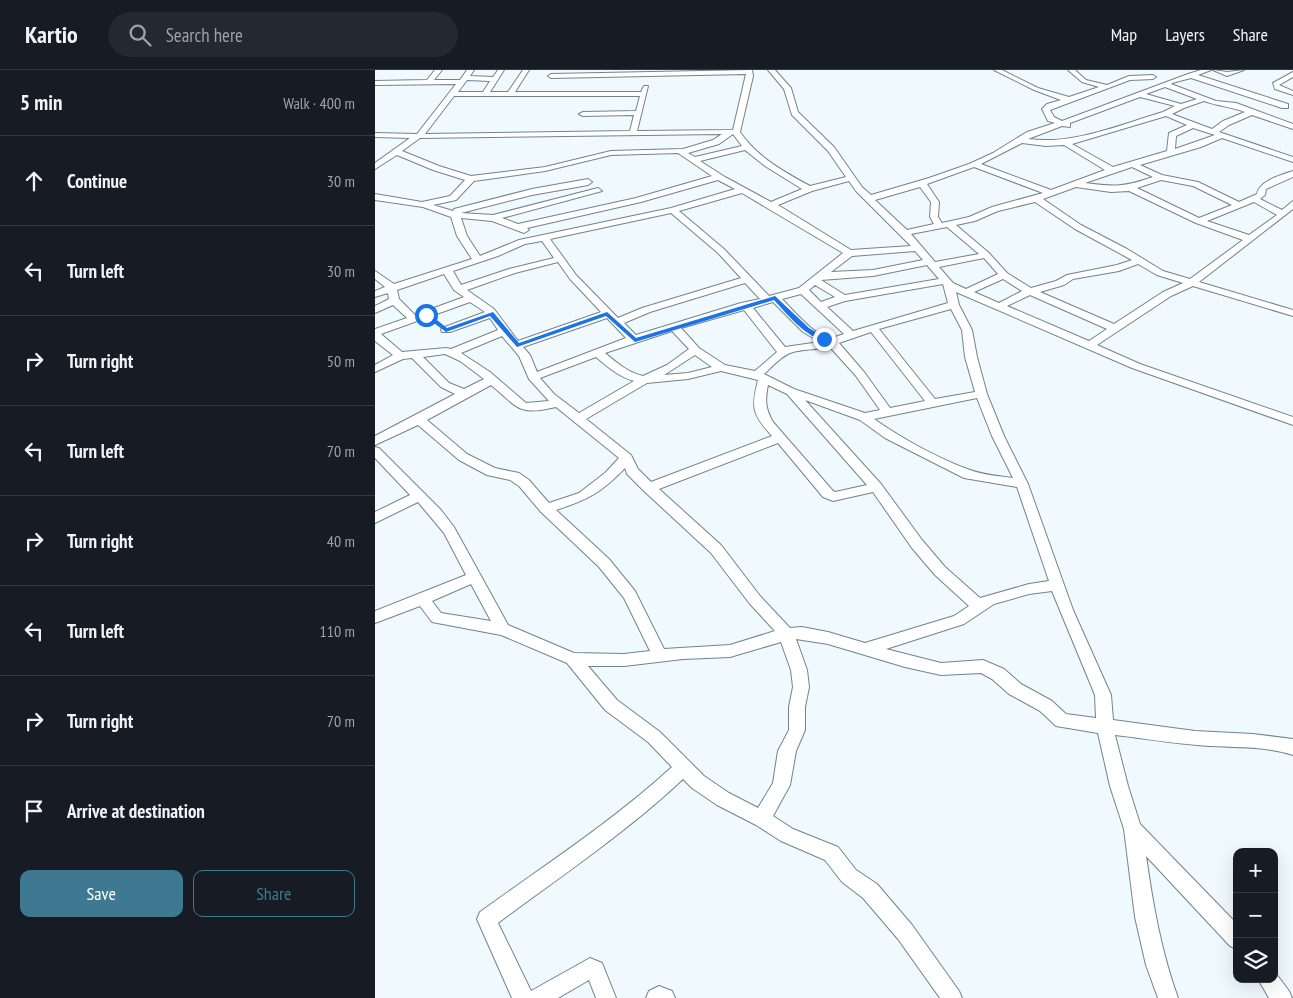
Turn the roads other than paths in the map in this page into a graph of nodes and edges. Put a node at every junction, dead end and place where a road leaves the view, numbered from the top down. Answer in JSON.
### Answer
{"nodes":[{"id":1,"x":439,"y":70,"type":"edge"},
{"id":2,"x":471,"y":70,"type":"edge"},
{"id":3,"x":501,"y":70,"type":"edge"},
{"id":4,"x":526,"y":70,"type":"edge"},
{"id":5,"x":997,"y":70,"type":"edge"},
{"id":6,"x":1071,"y":70,"type":"edge"},
{"id":7,"x":1143,"y":70,"type":"edge"},
{"id":8,"x":1208,"y":70,"type":"edge"},
{"id":9,"x":1216,"y":70,"type":"edge"},
{"id":10,"x":1241,"y":70,"type":"edge"},
{"id":11,"x":685,"y":71,"type":"edge"},
{"id":12,"x":749,"y":71,"type":"edge"},
{"id":13,"x":651,"y":73,"type":"edge"},
{"id":14,"x":777,"y":73,"type":"edge"},
{"id":15,"x":1293,"y":74,"type":"edge"},
{"id":16,"x":1190,"y":75,"type":"junction"},
{"id":17,"x":1153,"y":77,"type":"junction"},
{"id":18,"x":495,"y":78,"type":"junction"},
{"id":19,"x":464,"y":80,"type":"junction"},
{"id":20,"x":375,"y":82,"type":"edge"},
{"id":21,"x":429,"y":82,"type":"junction"},
{"id":22,"x":548,"y":82,"type":"edge"},
{"id":23,"x":1169,"y":83,"type":"junction"},
{"id":24,"x":1110,"y":86,"type":"junction"},
{"id":25,"x":1122,"y":88,"type":"dead end"},
{"id":26,"x":1131,"y":92,"type":"dead end"},
{"id":27,"x":1293,"y":93,"type":"edge"},
{"id":28,"x":453,"y":94,"type":"junction"},
{"id":29,"x":643,"y":94,"type":"junction"},
{"id":30,"x":484,"y":95,"type":"junction"},
{"id":31,"x":509,"y":95,"type":"junction"},
{"id":32,"x":1140,"y":95,"type":"junction"},
{"id":33,"x":1192,"y":98,"type":"junction"},
{"id":34,"x":1069,"y":100,"type":"junction"},
{"id":35,"x":1215,"y":103,"type":"junction"},
{"id":36,"x":1181,"y":106,"type":"junction"},
{"id":37,"x":1285,"y":106,"type":"dead end"},
{"id":38,"x":1252,"y":112,"type":"junction"},
{"id":39,"x":638,"y":114,"type":"junction"},
{"id":40,"x":1166,"y":114,"type":"junction"},
{"id":41,"x":583,"y":115,"type":"junction"},
{"id":42,"x":1063,"y":124,"type":"junction"},
{"id":43,"x":1193,"y":125,"type":"junction"},
{"id":44,"x":1291,"y":125,"type":"edge"},
{"id":45,"x":734,"y":132,"type":"junction"},
{"id":46,"x":633,"y":133,"type":"junction"},
{"id":47,"x":1217,"y":134,"type":"junction"},
{"id":48,"x":375,"y":135,"type":"edge"},
{"id":49,"x":420,"y":135,"type":"junction"},
{"id":50,"x":595,"y":136,"type":"junction"},
{"id":51,"x":1077,"y":139,"type":"junction"},
{"id":52,"x":1023,"y":141,"type":"junction"},
{"id":53,"x":1065,"y":143,"type":"junction"},
{"id":54,"x":746,"y":147,"type":"junction"},
{"id":55,"x":397,"y":152,"type":"junction"},
{"id":56,"x":681,"y":152,"type":"junction"},
{"id":57,"x":1171,"y":152,"type":"junction"},
{"id":58,"x":611,"y":153,"type":"junction"},
{"id":59,"x":693,"y":160,"type":"junction"},
{"id":60,"x":1293,"y":160,"type":"edge"},
{"id":61,"x":973,"y":164,"type":"junction"},
{"id":62,"x":1132,"y":164,"type":"junction"},
{"id":63,"x":375,"y":167,"type":"edge"},
{"id":64,"x":1112,"y":170,"type":"junction"},
{"id":65,"x":579,"y":173,"type":"junction"},
{"id":66,"x":1293,"y":174,"type":"edge"},
{"id":67,"x":718,"y":176,"type":"junction"},
{"id":68,"x":1159,"y":177,"type":"junction"},
{"id":69,"x":851,"y":178,"type":"junction"},
{"id":70,"x":471,"y":179,"type":"junction"},
{"id":71,"x":922,"y":184,"type":"junction"},
{"id":72,"x":1075,"y":184,"type":"junction"},
{"id":73,"x":555,"y":188,"type":"junction"},
{"id":74,"x":1130,"y":188,"type":"junction"},
{"id":75,"x":809,"y":189,"type":"junction"},
{"id":76,"x":742,"y":190,"type":"junction"},
{"id":77,"x":598,"y":191,"type":"junction"},
{"id":78,"x":1052,"y":194,"type":"junction"},
{"id":79,"x":376,"y":195,"type":"edge"},
{"id":80,"x":871,"y":198,"type":"junction"},
{"id":81,"x":1036,"y":199,"type":"junction"},
{"id":82,"x":1254,"y":199,"type":"junction"},
{"id":83,"x":566,"y":200,"type":"junction"},
{"id":84,"x":423,"y":204,"type":"junction"},
{"id":85,"x":1293,"y":204,"type":"edge"},
{"id":86,"x":771,"y":205,"type":"junction"},
{"id":87,"x":1239,"y":205,"type":"junction"},
{"id":88,"x":612,"y":208,"type":"junction"},
{"id":89,"x":673,"y":210,"type":"junction"},
{"id":90,"x":585,"y":212,"type":"junction"},
{"id":91,"x":453,"y":214,"type":"junction"},
{"id":92,"x":1283,"y":214,"type":"junction"},
{"id":93,"x":493,"y":218,"type":"junction"},
{"id":94,"x":627,"y":220,"type":"junction"},
{"id":95,"x":1199,"y":221,"type":"junction"},
{"id":96,"x":944,"y":225,"type":"junction"},
{"id":97,"x":518,"y":226,"type":"junction"},
{"id":98,"x":905,"y":233,"type":"junction"},
{"id":99,"x":544,"y":237,"type":"junction"},
{"id":100,"x":533,"y":239,"type":"junction"},
{"id":101,"x":1250,"y":239,"type":"junction"},
{"id":102,"x":917,"y":248,"type":"junction"},
{"id":103,"x":849,"y":253,"type":"junction"},
{"id":104,"x":985,"y":255,"type":"junction"},
{"id":105,"x":560,"y":258,"type":"junction"},
{"id":106,"x":477,"y":259,"type":"junction"},
{"id":107,"x":1140,"y":260,"type":"junction"},
{"id":108,"x":931,"y":264,"type":"junction"},
{"id":109,"x":447,"y":269,"type":"junction"},
{"id":110,"x":375,"y":274,"type":"edge"},
{"id":111,"x":1004,"y":275,"type":"junction"},
{"id":112,"x":818,"y":278,"type":"junction"},
{"id":113,"x":747,"y":279,"type":"junction"},
{"id":114,"x":947,"y":283,"type":"junction"},
{"id":115,"x":1191,"y":283,"type":"junction"},
{"id":116,"x":392,"y":288,"type":"junction"},
{"id":117,"x":460,"y":289,"type":"junction"},
{"id":118,"x":803,"y":290,"type":"junction"},
{"id":119,"x":1030,"y":291,"type":"junction"},
{"id":120,"x":967,"y":292,"type":"junction"},
{"id":121,"x":375,"y":294,"type":"edge"},
{"id":122,"x":471,"y":298,"type":"junction"},
{"id":123,"x":843,"y":298,"type":"junction"},
{"id":124,"x":771,"y":299,"type":"junction"},
{"id":125,"x":394,"y":300,"type":"junction"},
{"id":126,"x":745,"y":305,"type":"junction"},
{"id":127,"x":821,"y":305,"type":"junction"},
{"id":128,"x":954,"y":306,"type":"junction"},
{"id":129,"x":1000,"y":306,"type":"junction"},
{"id":130,"x":375,"y":310,"type":"edge"},
{"id":131,"x":1293,"y":313,"type":"edge"},
{"id":132,"x":491,"y":314,"type":"junction"},
{"id":133,"x":607,"y":314,"type":"junction"},
{"id":134,"x":426,"y":315,"type":"junction"},
{"id":135,"x":414,"y":319,"type":"junction"},
{"id":136,"x":617,"y":322,"type":"junction"},
{"id":137,"x":675,"y":327,"type":"junction"},
{"id":138,"x":873,"y":328,"type":"junction"},
{"id":139,"x":1114,"y":328,"type":"junction"},
{"id":140,"x":446,"y":330,"type":"junction"},
{"id":141,"x":504,"y":331,"type":"junction"},
{"id":142,"x":375,"y":334,"type":"edge"},
{"id":143,"x":851,"y":334,"type":"junction"},
{"id":144,"x":635,"y":340,"type":"junction"},
{"id":145,"x":832,"y":342,"type":"junction"},
{"id":146,"x":517,"y":345,"type":"junction"},
{"id":147,"x":1089,"y":346,"type":"junction"},
{"id":148,"x":695,"y":350,"type":"junction"},
{"id":149,"x":450,"y":352,"type":"junction"},
{"id":150,"x":783,"y":352,"type":"junction"},
{"id":151,"x":598,"y":353,"type":"junction"},
{"id":152,"x":415,"y":355,"type":"junction"},
{"id":153,"x":401,"y":356,"type":"junction"},
{"id":154,"x":721,"y":368,"type":"junction"},
{"id":155,"x":375,"y":369,"type":"edge"},
{"id":156,"x":761,"y":376,"type":"junction"},
{"id":157,"x":533,"y":377,"type":"junction"},
{"id":158,"x":491,"y":380,"type":"junction"},
{"id":159,"x":643,"y":380,"type":"junction"},
{"id":160,"x":790,"y":391,"type":"junction"},
{"id":161,"x":462,"y":393,"type":"junction"},
{"id":162,"x":981,"y":394,"type":"junction"},
{"id":163,"x":558,"y":403,"type":"junction"},
{"id":164,"x":931,"y":403,"type":"junction"},
{"id":165,"x":886,"y":412,"type":"junction"},
{"id":166,"x":864,"y":417,"type":"junction"},
{"id":167,"x":577,"y":419,"type":"junction"},
{"id":168,"x":419,"y":420,"type":"junction"},
{"id":169,"x":1293,"y":421,"type":"edge"},
{"id":170,"x":781,"y":437,"type":"junction"},
{"id":171,"x":375,"y":441,"type":"edge"},
{"id":172,"x":375,"y":451,"type":"edge"},
{"id":173,"x":627,"y":458,"type":"junction"},
{"id":174,"x":1023,"y":484,"type":"junction"},
{"id":175,"x":649,"y":488,"type":"junction"},
{"id":176,"x":876,"y":488,"type":"junction"},
{"id":177,"x":419,"y":496,"type":"junction"},
{"id":178,"x":546,"y":509,"type":"junction"},
{"id":179,"x":375,"y":518,"type":"edge"},
{"id":180,"x":475,"y":577,"type":"junction"},
{"id":181,"x":1057,"y":585,"type":"junction"},
{"id":182,"x":423,"y":599,"type":"junction"},
{"id":183,"x":979,"y":606,"type":"junction"},
{"id":184,"x":375,"y":617,"type":"edge"},
{"id":185,"x":503,"y":629,"type":"junction"},
{"id":186,"x":786,"y":634,"type":"junction"},
{"id":187,"x":866,"y":649,"type":"junction"},
{"id":188,"x":660,"y":656,"type":"junction"},
{"id":189,"x":573,"y":659,"type":"junction"},
{"id":190,"x":1105,"y":727,"type":"junction"},
{"id":191,"x":1293,"y":748,"type":"edge"},
{"id":192,"x":684,"y":767,"type":"junction"},
{"id":193,"x":762,"y":819,"type":"junction"},
{"id":194,"x":1133,"y":829,"type":"junction"},
{"id":195,"x":1236,"y":938,"type":"edge"},
{"id":196,"x":1271,"y":983,"type":"edge"},
{"id":197,"x":523,"y":998,"type":"edge"},
{"id":198,"x":538,"y":998,"type":"edge"},
{"id":199,"x":606,"y":998,"type":"edge"},
{"id":200,"x":656,"y":998,"type":"edge"},
{"id":201,"x":665,"y":998,"type":"edge"},
{"id":202,"x":952,"y":998,"type":"edge"},
{"id":203,"x":1168,"y":998,"type":"edge"},
{"id":204,"x":1282,"y":998,"type":"edge"}],
"edges":[{"from":1,"to":21,"type":"street"},
{"from":2,"to":19,"type":"street"},
{"from":3,"to":18,"type":"street"},
{"from":4,"to":31,"type":"street"},
{"from":5,"to":34,"type":"street"},
{"from":6,"to":24,"type":"street"},
{"from":7,"to":17,"type":"street"},
{"from":8,"to":16,"type":"street"},
{"from":9,"to":10,"type":"street"},
{"from":11,"to":12,"type":"street"},
{"from":11,"to":13,"type":"street"},
{"from":12,"to":45,"type":"street"},
{"from":13,"to":22,"type":"street"},
{"from":13,"to":29,"type":"street"},
{"from":14,"to":69,"type":"street"},
{"from":15,"to":27,"type":"street"},
{"from":16,"to":23,"type":"street"},
{"from":16,"to":37,"type":"street"},
{"from":17,"to":23,"type":"street"},
{"from":17,"to":24,"type":"street"},
{"from":18,"to":19,"type":"street"},
{"from":18,"to":30,"type":"street"},
{"from":19,"to":21,"type":"street"},
{"from":19,"to":28,"type":"street"},
{"from":20,"to":21,"type":"street"},
{"from":22,"to":31,"type":"street"},
{"from":22,"to":41,"type":"street"},
{"from":23,"to":32,"type":"street"},
{"from":23,"to":33,"type":"street"},
{"from":24,"to":25,"type":"street"},
{"from":24,"to":34,"type":"street"},
{"from":26,"to":32,"type":"street"},
{"from":28,"to":30,"type":"street"},
{"from":28,"to":49,"type":"street"},
{"from":29,"to":39,"type":"street"},
{"from":29,"to":41,"type":"street"},
{"from":30,"to":31,"type":"street"},
{"from":32,"to":36,"type":"street"},
{"from":32,"to":42,"type":"street"},
{"from":33,"to":35,"type":"street"},
{"from":33,"to":35,"type":"street"},
{"from":33,"to":36,"type":"street"},
{"from":34,"to":42,"type":"street"},
{"from":35,"to":38,"type":"street"},
{"from":36,"to":40,"type":"street"},
{"from":38,"to":44,"type":"street"},
{"from":38,"to":47,"type":"street"},
{"from":39,"to":41,"type":"street"},
{"from":39,"to":46,"type":"street"},
{"from":40,"to":43,"type":"street"},
{"from":40,"to":51,"type":"street"},
{"from":41,"to":49,"type":"street"},
{"from":41,"to":50,"type":"street"},
{"from":42,"to":51,"type":"street"},
{"from":42,"to":52,"type":"street"},
{"from":43,"to":47,"type":"street"},
{"from":43,"to":57,"type":"street"},
{"from":45,"to":46,"type":"street"},
{"from":45,"to":54,"type":"street"},
{"from":45,"to":56,"type":"street"},
{"from":46,"to":50,"type":"street"},
{"from":47,"to":57,"type":"street"},
{"from":47,"to":60,"type":"street"},
{"from":48,"to":49,"type":"street"},
{"from":49,"to":55,"type":"street"},
{"from":50,"to":58,"type":"street"},
{"from":51,"to":53,"type":"street"},
{"from":52,"to":53,"type":"street"},
{"from":52,"to":61,"type":"street"},
{"from":53,"to":64,"type":"street"},
{"from":54,"to":59,"type":"street"},
{"from":54,"to":75,"type":"street"},
{"from":55,"to":63,"type":"street"},
{"from":55,"to":70,"type":"street"},
{"from":56,"to":58,"type":"street"},
{"from":56,"to":59,"type":"street"},
{"from":57,"to":62,"type":"street"},
{"from":58,"to":65,"type":"street"},
{"from":59,"to":67,"type":"street"},
{"from":61,"to":71,"type":"street"},
{"from":61,"to":78,"type":"street"},
{"from":62,"to":64,"type":"street"},
{"from":62,"to":68,"type":"street"},
{"from":64,"to":72,"type":"street"},
{"from":65,"to":70,"type":"street"},
{"from":65,"to":73,"type":"street"},
{"from":65,"to":77,"type":"street"},
{"from":66,"to":82,"type":"street"},
{"from":67,"to":76,"type":"street"},
{"from":67,"to":88,"type":"street"},
{"from":68,"to":74,"type":"street"},
{"from":68,"to":87,"type":"street"},
{"from":69,"to":75,"type":"street"},
{"from":69,"to":80,"type":"street"},
{"from":70,"to":84,"type":"street"},
{"from":71,"to":80,"type":"street"},
{"from":71,"to":96,"type":"street"},
{"from":72,"to":74,"type":"street"},
{"from":72,"to":78,"type":"street"},
{"from":73,"to":83,"type":"street"},
{"from":73,"to":91,"type":"street"},
{"from":74,"to":95,"type":"street"},
{"from":75,"to":86,"type":"street"},
{"from":76,"to":86,"type":"street"},
{"from":76,"to":89,"type":"street"},
{"from":77,"to":83,"type":"street"},
{"from":77,"to":88,"type":"street"},
{"from":78,"to":81,"type":"street"},
{"from":79,"to":84,"type":"street"},
{"from":80,"to":98,"type":"street"},
{"from":81,"to":96,"type":"street"},
{"from":81,"to":107,"type":"street"},
{"from":82,"to":87,"type":"street"},
{"from":82,"to":92,"type":"street"},
{"from":83,"to":90,"type":"street"},
{"from":83,"to":93,"type":"street"},
{"from":84,"to":91,"type":"street"},
{"from":85,"to":92,"type":"street"},
{"from":86,"to":103,"type":"street"},
{"from":87,"to":95,"type":"street"},
{"from":88,"to":90,"type":"street"},
{"from":88,"to":94,"type":"street"},
{"from":89,"to":94,"type":"street"},
{"from":89,"to":113,"type":"street"},
{"from":90,"to":97,"type":"street"},
{"from":91,"to":93,"type":"street"},
{"from":91,"to":106,"type":"street"},
{"from":92,"to":101,"type":"street"},
{"from":93,"to":97,"type":"street"},
{"from":94,"to":99,"type":"street"},
{"from":95,"to":101,"type":"street"},
{"from":96,"to":98,"type":"street"},
{"from":96,"to":104,"type":"street"},
{"from":97,"to":100,"type":"street"},
{"from":98,"to":102,"type":"street"},
{"from":99,"to":100,"type":"street"},
{"from":99,"to":105,"type":"street"},
{"from":100,"to":106,"type":"street"},
{"from":101,"to":115,"type":"street"},
{"from":102,"to":103,"type":"street"},
{"from":102,"to":108,"type":"street"},
{"from":103,"to":112,"type":"street"},
{"from":104,"to":108,"type":"street"},
{"from":104,"to":111,"type":"street"},
{"from":105,"to":117,"type":"street"},
{"from":105,"to":133,"type":"street"},
{"from":106,"to":109,"type":"street"},
{"from":107,"to":115,"type":"street"},
{"from":107,"to":119,"type":"street"},
{"from":108,"to":112,"type":"street"},
{"from":108,"to":114,"type":"street"},
{"from":109,"to":116,"type":"street"},
{"from":109,"to":117,"type":"street"},
{"from":110,"to":116,"type":"street"},
{"from":111,"to":119,"type":"street"},
{"from":111,"to":120,"type":"street"},
{"from":112,"to":118,"type":"street"},
{"from":112,"to":123,"type":"street"},
{"from":113,"to":124,"type":"street"},
{"from":113,"to":136,"type":"street"},
{"from":114,"to":120,"type":"street"},
{"from":114,"to":123,"type":"street"},
{"from":114,"to":128,"type":"street"},
{"from":115,"to":131,"type":"street"},
{"from":115,"to":139,"type":"street"},
{"from":116,"to":121,"type":"street"},
{"from":116,"to":125,"type":"street"},
{"from":117,"to":122,"type":"street"},
{"from":118,"to":124,"type":"street"},
{"from":118,"to":127,"type":"street"},
{"from":119,"to":129,"type":"street"},
{"from":119,"to":139,"type":"street"},
{"from":120,"to":129,"type":"street"},
{"from":122,"to":132,"type":"street"},
{"from":122,"to":134,"type":"street"},
{"from":123,"to":127,"type":"street"},
{"from":124,"to":126,"type":"street"},
{"from":124,"to":145,"type":"street"},
{"from":125,"to":130,"type":"street"},
{"from":125,"to":135,"type":"street"},
{"from":126,"to":137,"type":"street"},
{"from":126,"to":150,"type":"street"},
{"from":127,"to":143,"type":"street"},
{"from":128,"to":138,"type":"street"},
{"from":128,"to":162,"type":"street"},
{"from":129,"to":147,"type":"street"},
{"from":132,"to":140,"type":"street"},
{"from":132,"to":141,"type":"street"},
{"from":133,"to":136,"type":"street"},
{"from":133,"to":146,"type":"street"},
{"from":134,"to":135,"type":"street"},
{"from":134,"to":140,"type":"street"},
{"from":135,"to":142,"type":"street"},
{"from":136,"to":144,"type":"street"},
{"from":137,"to":144,"type":"street"},
{"from":137,"to":148,"type":"street"},
{"from":138,"to":143,"type":"street"},
{"from":138,"to":164,"type":"street"},
{"from":139,"to":147,"type":"street"},
{"from":140,"to":149,"type":"street"},
{"from":141,"to":146,"type":"street"},
{"from":141,"to":149,"type":"street"},
{"from":142,"to":153,"type":"street"},
{"from":143,"to":145,"type":"street"},
{"from":144,"to":151,"type":"street"},
{"from":145,"to":150,"type":"street"},
{"from":145,"to":165,"type":"street"},
{"from":146,"to":157,"type":"street"},
{"from":147,"to":169,"type":"street"},
{"from":148,"to":154,"type":"street"},
{"from":148,"to":159,"type":"street"},
{"from":149,"to":152,"type":"street"},
{"from":149,"to":158,"type":"street"},
{"from":150,"to":156,"type":"street"},
{"from":151,"to":157,"type":"street"},
{"from":151,"to":159,"type":"street"},
{"from":152,"to":153,"type":"street"},
{"from":152,"to":161,"type":"street"},
{"from":153,"to":155,"type":"street"},
{"from":154,"to":156,"type":"street"},
{"from":154,"to":159,"type":"street"},
{"from":156,"to":160,"type":"street"},
{"from":156,"to":170,"type":"street"},
{"from":157,"to":163,"type":"street"},
{"from":158,"to":161,"type":"street"},
{"from":158,"to":163,"type":"street"},
{"from":159,"to":167,"type":"street"},
{"from":160,"to":166,"type":"street"},
{"from":160,"to":176,"type":"street"},
{"from":161,"to":168,"type":"street"},
{"from":162,"to":164,"type":"street"},
{"from":162,"to":174,"type":"street"},
{"from":163,"to":167,"type":"street"},
{"from":164,"to":165,"type":"street"},
{"from":165,"to":166,"type":"street"},
{"from":166,"to":174,"type":"street"},
{"from":167,"to":173,"type":"street"},
{"from":168,"to":171,"type":"street"},
{"from":168,"to":178,"type":"street"},
{"from":170,"to":175,"type":"street"},
{"from":170,"to":176,"type":"street"},
{"from":172,"to":177,"type":"street"},
{"from":173,"to":175,"type":"street"},
{"from":173,"to":178,"type":"street"},
{"from":174,"to":181,"type":"street"},
{"from":175,"to":186,"type":"street"},
{"from":176,"to":183,"type":"street"},
{"from":177,"to":179,"type":"street"},
{"from":177,"to":180,"type":"street"},
{"from":178,"to":188,"type":"street"},
{"from":180,"to":182,"type":"street"},
{"from":180,"to":185,"type":"street"},
{"from":181,"to":183,"type":"street"},
{"from":181,"to":190,"type":"street"},
{"from":182,"to":184,"type":"street"},
{"from":182,"to":185,"type":"street"},
{"from":183,"to":187,"type":"street"},
{"from":185,"to":189,"type":"street"},
{"from":186,"to":187,"type":"street"},
{"from":186,"to":188,"type":"street"},
{"from":186,"to":193,"type":"street"},
{"from":187,"to":190,"type":"street"},
{"from":188,"to":189,"type":"street"},
{"from":189,"to":192,"type":"street"},
{"from":190,"to":191,"type":"street"},
{"from":190,"to":194,"type":"street"},
{"from":192,"to":193,"type":"street"},
{"from":192,"to":197,"type":"street"},
{"from":193,"to":202,"type":"street"},
{"from":194,"to":195,"type":"street"},
{"from":194,"to":203,"type":"street"},
{"from":196,"to":204,"type":"street"},
{"from":198,"to":199,"type":"street"},
{"from":200,"to":201,"type":"street"}]}
